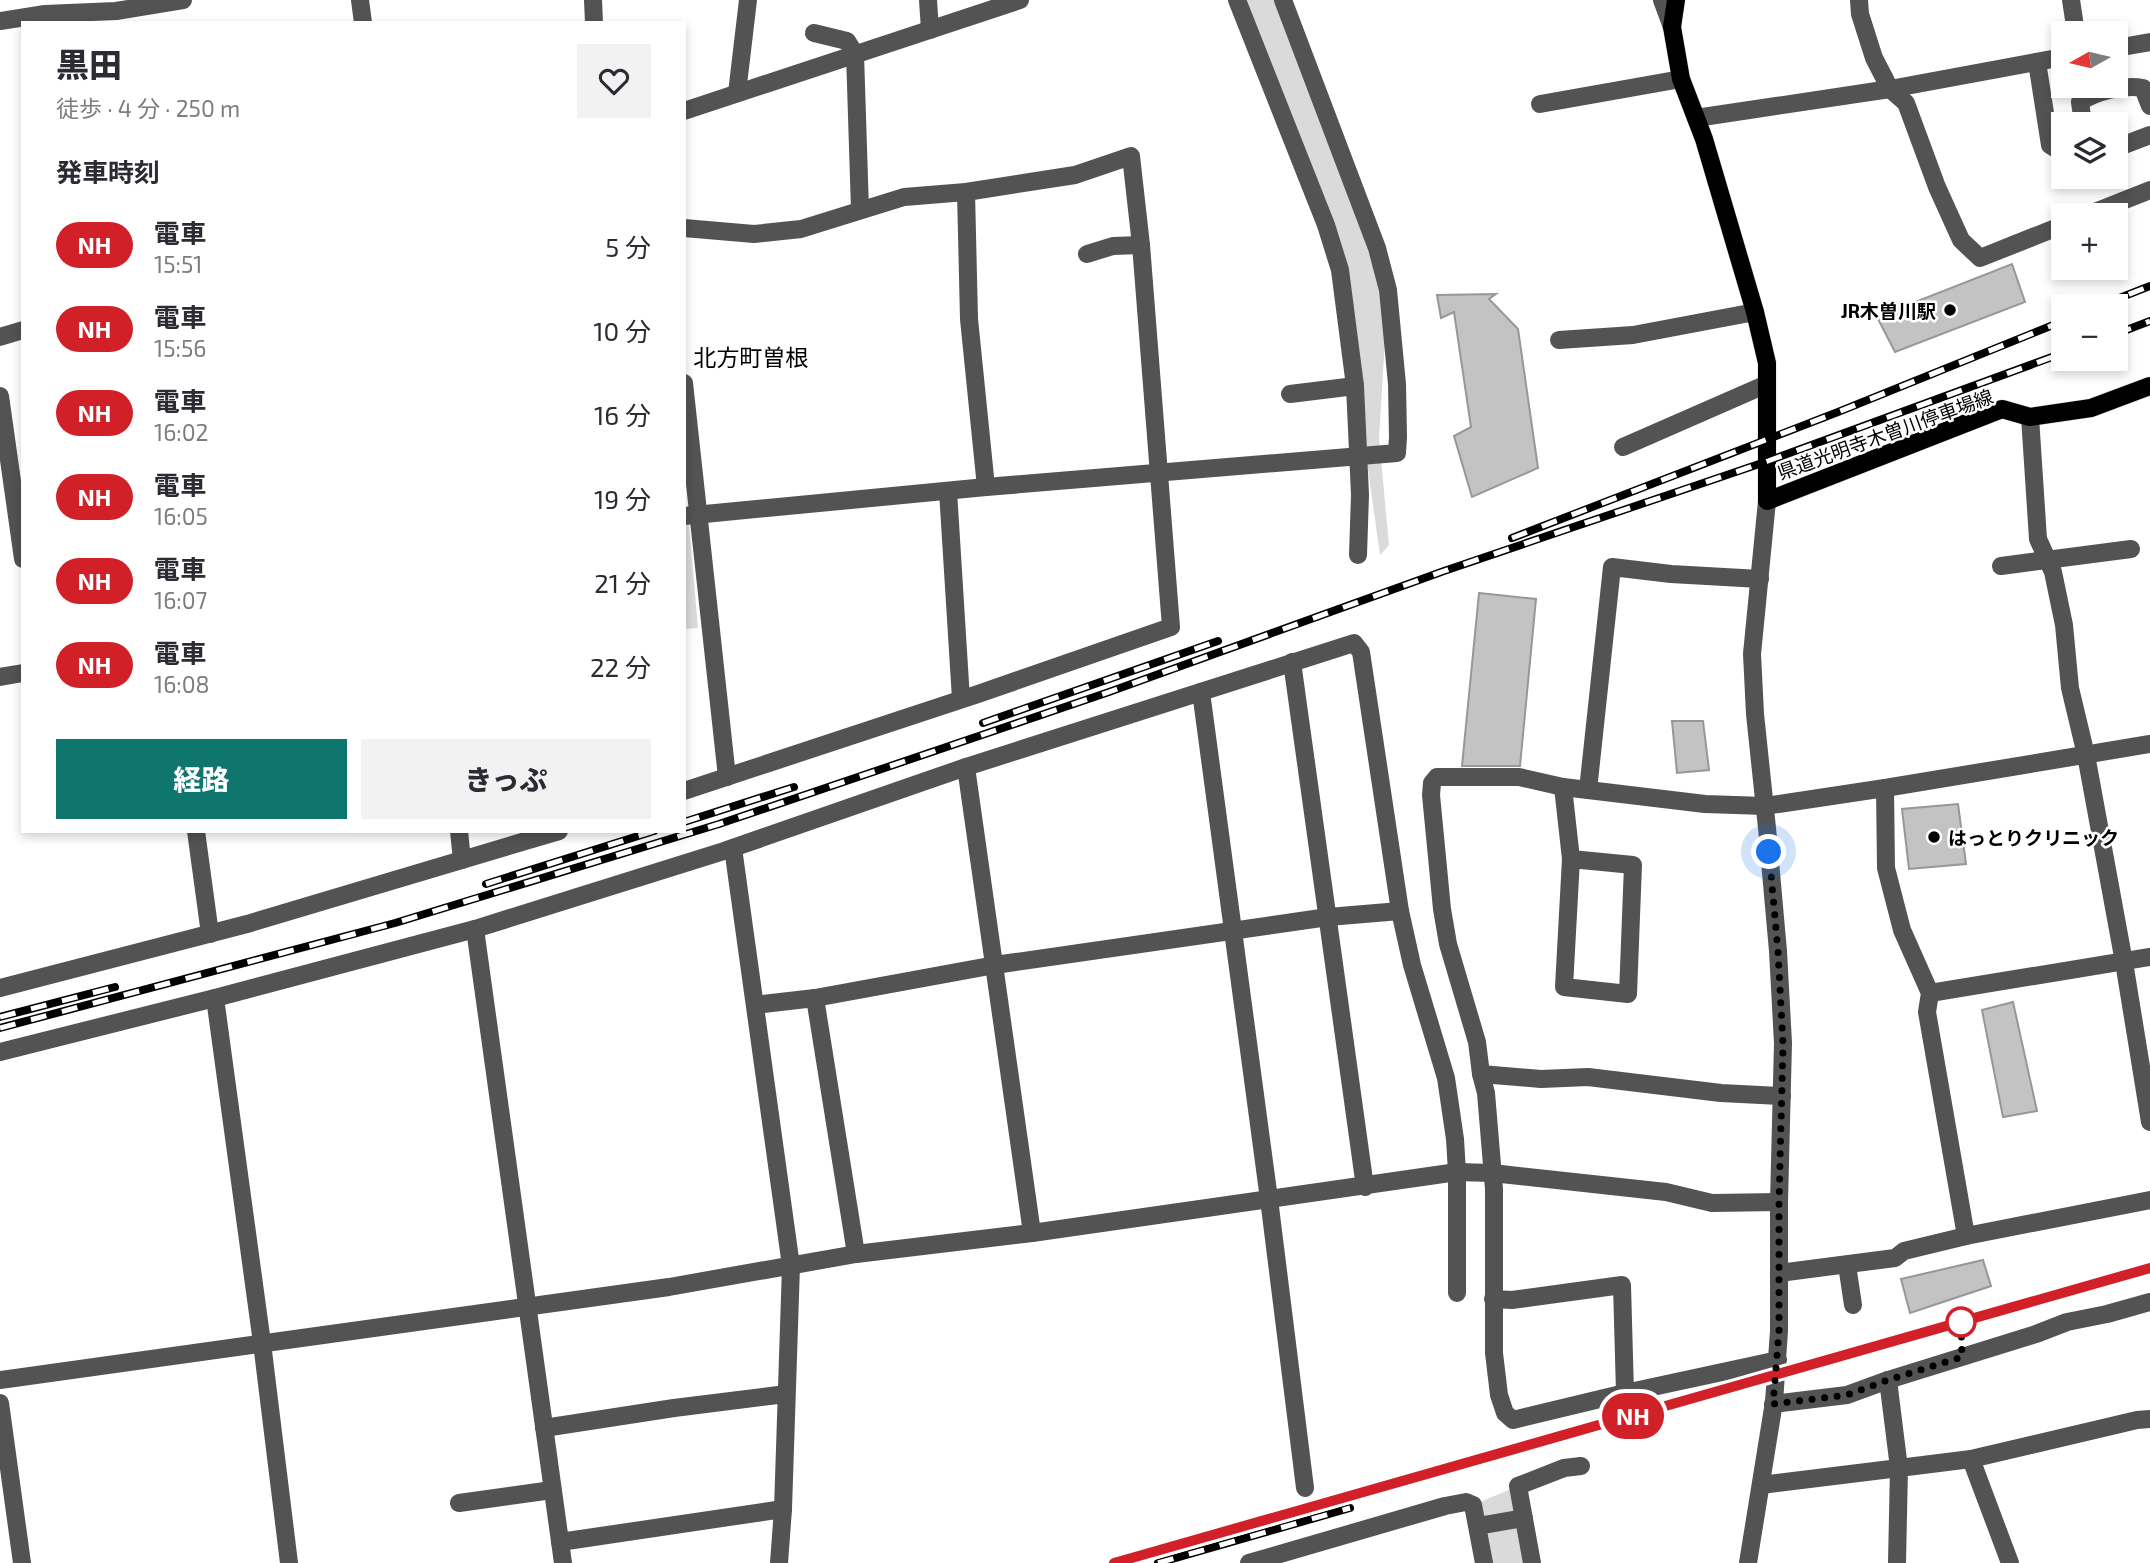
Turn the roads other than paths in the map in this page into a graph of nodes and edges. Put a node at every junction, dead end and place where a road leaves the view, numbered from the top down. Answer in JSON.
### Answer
{"nodes":[{"id":1,"x":183,"y":0,"type":"edge"},
{"id":2,"x":360,"y":0,"type":"edge"},
{"id":3,"x":593,"y":0,"type":"edge"},
{"id":4,"x":748,"y":0,"type":"edge"},
{"id":5,"x":928,"y":0,"type":"edge"},
{"id":6,"x":1020,"y":0,"type":"edge"},
{"id":7,"x":1237,"y":0,"type":"edge"},
{"id":8,"x":1283,"y":0,"type":"edge"},
{"id":9,"x":1662,"y":0,"type":"edge"},
{"id":10,"x":1676,"y":0,"type":"edge"},
{"id":11,"x":1858,"y":0,"type":"edge"},
{"id":12,"x":2071,"y":0,"type":"edge"},
{"id":13,"x":116,"y":11,"type":"edge"},
{"id":14,"x":0,"y":21,"type":"edge"},
{"id":15,"x":363,"y":21,"type":"edge"},
{"id":16,"x":594,"y":21,"type":"edge"},
{"id":17,"x":2074,"y":21,"type":"edge"},
{"id":18,"x":1672,"y":27,"type":"junction"},
{"id":19,"x":930,"y":30,"type":"junction"},
{"id":20,"x":814,"y":33,"type":"dead end"},
{"id":21,"x":2150,"y":42,"type":"edge"},
{"id":22,"x":2128,"y":46,"type":"edge"},
{"id":23,"x":855,"y":54,"type":"junction"},
{"id":24,"x":2051,"y":59,"type":"edge"},
{"id":25,"x":2037,"y":62,"type":"junction"},
{"id":26,"x":1681,"y":79,"type":"junction"},
{"id":27,"x":1890,"y":89,"type":"junction"},
{"id":28,"x":737,"y":93,"type":"junction"},
{"id":29,"x":1540,"y":104,"type":"dead end"},
{"id":30,"x":2150,"y":106,"type":"edge"},
{"id":31,"x":686,"y":110,"type":"edge"},
{"id":32,"x":2081,"y":112,"type":"edge"},
{"id":33,"x":1696,"y":118,"type":"junction"},
{"id":34,"x":2150,"y":135,"type":"edge"},
{"id":35,"x":2128,"y":143,"type":"edge"},
{"id":36,"x":2051,"y":146,"type":"edge"},
{"id":37,"x":2150,"y":190,"type":"edge"},
{"id":38,"x":966,"y":192,"type":"junction"},
{"id":39,"x":2117,"y":203,"type":"edge"},
{"id":40,"x":860,"y":210,"type":"junction"},
{"id":41,"x":686,"y":228,"type":"edge"},
{"id":42,"x":2051,"y":230,"type":"edge"},
{"id":43,"x":1142,"y":245,"type":"junction"},
{"id":44,"x":1087,"y":254,"type":"dead end"},
{"id":45,"x":1755,"y":312,"type":"junction"},
{"id":46,"x":21,"y":331,"type":"edge"},
{"id":47,"x":0,"y":337,"type":"edge"},
{"id":48,"x":1559,"y":340,"type":"dead end"},
{"id":49,"x":1767,"y":384,"type":"junction"},
{"id":50,"x":1355,"y":386,"type":"junction"},
{"id":51,"x":2150,"y":386,"type":"edge"},
{"id":52,"x":1290,"y":394,"type":"dead end"},
{"id":53,"x":0,"y":396,"type":"edge"},
{"id":54,"x":686,"y":416,"type":"edge"},
{"id":55,"x":2030,"y":417,"type":"junction"},
{"id":56,"x":1623,"y":447,"type":"dead end"},
{"id":57,"x":1359,"y":457,"type":"junction"},
{"id":58,"x":1159,"y":472,"type":"junction"},
{"id":59,"x":986,"y":487,"type":"junction"},
{"id":60,"x":948,"y":491,"type":"junction"},
{"id":61,"x":1767,"y":501,"type":"junction"},
{"id":62,"x":692,"y":515,"type":"edge"},
{"id":63,"x":21,"y":545,"type":"edge"},
{"id":64,"x":2131,"y":549,"type":"dead end"},
{"id":65,"x":1358,"y":555,"type":"dead end"},
{"id":66,"x":2047,"y":559,"type":"junction"},
{"id":67,"x":2001,"y":566,"type":"dead end"},
{"id":68,"x":1760,"y":579,"type":"junction"},
{"id":69,"x":1292,"y":662,"type":"junction"},
{"id":70,"x":21,"y":673,"type":"edge"},
{"id":71,"x":0,"y":677,"type":"edge"},
{"id":72,"x":1201,"y":692,"type":"junction"},
{"id":73,"x":961,"y":699,"type":"junction"},
{"id":74,"x":2150,"y":744,"type":"edge"},
{"id":75,"x":2086,"y":755,"type":"junction"},
{"id":76,"x":966,"y":768,"type":"junction"},
{"id":77,"x":727,"y":778,"type":"junction"},
{"id":78,"x":1563,"y":787,"type":"junction"},
{"id":79,"x":1885,"y":788,"type":"junction"},
{"id":80,"x":686,"y":790,"type":"edge"},
{"id":81,"x":1588,"y":790,"type":"junction"},
{"id":82,"x":1765,"y":806,"type":"junction"},
{"id":83,"x":196,"y":833,"type":"edge"},
{"id":84,"x":459,"y":833,"type":"edge"},
{"id":85,"x":552,"y":833,"type":"edge"},
{"id":86,"x":733,"y":848,"type":"junction"},
{"id":87,"x":1571,"y":859,"type":"junction"},
{"id":88,"x":463,"y":860,"type":"junction"},
{"id":89,"x":1400,"y":911,"type":"junction"},
{"id":90,"x":1328,"y":918,"type":"junction"},
{"id":91,"x":475,"y":929,"type":"junction"},
{"id":92,"x":1233,"y":932,"type":"junction"},
{"id":93,"x":210,"y":934,"type":"junction"},
{"id":94,"x":2150,"y":957,"type":"edge"},
{"id":95,"x":2124,"y":962,"type":"junction"},
{"id":96,"x":995,"y":965,"type":"junction"},
{"id":97,"x":0,"y":988,"type":"edge"},
{"id":98,"x":1930,"y":993,"type":"junction"},
{"id":99,"x":215,"y":998,"type":"junction"},
{"id":100,"x":816,"y":998,"type":"junction"},
{"id":101,"x":755,"y":1005,"type":"junction"},
{"id":102,"x":0,"y":1052,"type":"edge"},
{"id":103,"x":1481,"y":1074,"type":"junction"},
{"id":104,"x":1782,"y":1096,"type":"junction"},
{"id":105,"x":2150,"y":1122,"type":"edge"},
{"id":106,"x":1457,"y":1172,"type":"junction"},
{"id":107,"x":1492,"y":1173,"type":"junction"},
{"id":108,"x":1365,"y":1186,"type":"junction"},
{"id":109,"x":1269,"y":1199,"type":"junction"},
{"id":110,"x":2150,"y":1200,"type":"edge"},
{"id":111,"x":1779,"y":1202,"type":"junction"},
{"id":112,"x":1032,"y":1233,"type":"junction"},
{"id":113,"x":1966,"y":1236,"type":"junction"},
{"id":114,"x":856,"y":1254,"type":"junction"},
{"id":115,"x":1847,"y":1265,"type":"junction"},
{"id":116,"x":791,"y":1266,"type":"junction"},
{"id":117,"x":1779,"y":1273,"type":"junction"},
{"id":118,"x":1457,"y":1293,"type":"dead end"},
{"id":119,"x":1493,"y":1299,"type":"junction"},
{"id":120,"x":2150,"y":1301,"type":"edge"},
{"id":121,"x":1853,"y":1305,"type":"dead end"},
{"id":122,"x":527,"y":1306,"type":"junction"},
{"id":123,"x":262,"y":1343,"type":"junction"},
{"id":124,"x":1778,"y":1360,"type":"junction"},
{"id":125,"x":0,"y":1380,"type":"edge"},
{"id":126,"x":1888,"y":1380,"type":"junction"},
{"id":127,"x":1625,"y":1393,"type":"junction"},
{"id":128,"x":786,"y":1394,"type":"junction"},
{"id":129,"x":0,"y":1403,"type":"edge"},
{"id":130,"x":1773,"y":1404,"type":"junction"},
{"id":131,"x":2150,"y":1419,"type":"edge"},
{"id":132,"x":544,"y":1428,"type":"junction"},
{"id":133,"x":1971,"y":1459,"type":"junction"},
{"id":134,"x":1581,"y":1466,"type":"dead end"},
{"id":135,"x":1899,"y":1468,"type":"junction"},
{"id":136,"x":1761,"y":1485,"type":"junction"},
{"id":137,"x":1305,"y":1489,"type":"dead end"},
{"id":138,"x":552,"y":1490,"type":"junction"},
{"id":139,"x":459,"y":1503,"type":"dead end"},
{"id":140,"x":783,"y":1509,"type":"junction"},
{"id":141,"x":1524,"y":1518,"type":"junction"},
{"id":142,"x":1478,"y":1526,"type":"junction"},
{"id":143,"x":560,"y":1542,"type":"junction"},
{"id":144,"x":22,"y":1563,"type":"edge"},
{"id":145,"x":289,"y":1563,"type":"edge"},
{"id":146,"x":563,"y":1563,"type":"edge"},
{"id":147,"x":779,"y":1563,"type":"edge"},
{"id":148,"x":1249,"y":1563,"type":"edge"},
{"id":149,"x":1484,"y":1563,"type":"edge"},
{"id":150,"x":1532,"y":1563,"type":"edge"},
{"id":151,"x":1748,"y":1563,"type":"edge"},
{"id":152,"x":1897,"y":1563,"type":"edge"},
{"id":153,"x":2010,"y":1563,"type":"edge"}],
"edges":[{"from":1,"to":13,"type":"street"},
{"from":2,"to":15,"type":"street"},
{"from":3,"to":16,"type":"street"},
{"from":4,"to":28,"type":"street"},
{"from":5,"to":19,"type":"street"},
{"from":6,"to":19,"type":"street"},
{"from":7,"to":50,"type":"street"},
{"from":8,"to":57,"type":"street"},
{"from":9,"to":18,"type":"street"},
{"from":10,"to":18,"type":"main road","name":"県道光明寺木曽川停車場線"},
{"from":11,"to":27,"type":"street"},
{"from":12,"to":17,"type":"street"},
{"from":13,"to":14,"type":"street"},
{"from":18,"to":26,"type":"main road","name":"県道光明寺木曽川停車場線"},
{"from":19,"to":23,"type":"street"},
{"from":20,"to":23,"type":"street"},
{"from":21,"to":22,"type":"street"},
{"from":23,"to":28,"type":"street"},
{"from":23,"to":40,"type":"street"},
{"from":24,"to":25,"type":"street"},
{"from":25,"to":27,"type":"street"},
{"from":25,"to":36,"type":"street"},
{"from":26,"to":29,"type":"street"},
{"from":26,"to":33,"type":"main road","name":"県道光明寺木曽川停車場線"},
{"from":27,"to":33,"type":"street"},
{"from":27,"to":42,"type":"street"},
{"from":28,"to":31,"type":"street"},
{"from":30,"to":32,"type":"street"},
{"from":33,"to":45,"type":"main road","name":"県道光明寺木曽川停車場線"},
{"from":34,"to":35,"type":"street"},
{"from":37,"to":39,"type":"street"},
{"from":38,"to":40,"type":"street"},
{"from":38,"to":43,"type":"street"},
{"from":38,"to":59,"type":"street"},
{"from":40,"to":41,"type":"street"},
{"from":43,"to":44,"type":"street"},
{"from":43,"to":58,"type":"street"},
{"from":45,"to":48,"type":"street"},
{"from":45,"to":49,"type":"main road","name":"県道光明寺木曽川停車場線"},
{"from":46,"to":47,"type":"street"},
{"from":49,"to":56,"type":"street"},
{"from":49,"to":61,"type":"main road","name":"県道光明寺木曽川停車場線"},
{"from":50,"to":52,"type":"street"},
{"from":50,"to":57,"type":"street"},
{"from":51,"to":55,"type":"main road","name":"県道光明寺木曽川停車場線"},
{"from":53,"to":63,"type":"street"},
{"from":54,"to":62,"type":"street"},
{"from":55,"to":61,"type":"main road","name":"県道光明寺木曽川停車場線"},
{"from":55,"to":66,"type":"street"},
{"from":57,"to":58,"type":"street"},
{"from":57,"to":65,"type":"street"},
{"from":58,"to":59,"type":"street"},
{"from":58,"to":73,"type":"street"},
{"from":59,"to":60,"type":"street"},
{"from":60,"to":62,"type":"street"},
{"from":60,"to":73,"type":"street"},
{"from":61,"to":68,"type":"street"},
{"from":62,"to":77,"type":"street"},
{"from":64,"to":66,"type":"street"},
{"from":66,"to":67,"type":"street"},
{"from":66,"to":75,"type":"street"},
{"from":68,"to":81,"type":"street"},
{"from":68,"to":82,"type":"street"},
{"from":69,"to":72,"type":"street"},
{"from":69,"to":89,"type":"street"},
{"from":69,"to":90,"type":"street"},
{"from":70,"to":71,"type":"street"},
{"from":72,"to":76,"type":"street"},
{"from":72,"to":92,"type":"street"},
{"from":73,"to":77,"type":"street"},
{"from":74,"to":75,"type":"street"},
{"from":75,"to":79,"type":"street"},
{"from":75,"to":95,"type":"street"},
{"from":76,"to":86,"type":"street"},
{"from":76,"to":96,"type":"street"},
{"from":77,"to":80,"type":"street"},
{"from":78,"to":81,"type":"street"},
{"from":78,"to":87,"type":"street"},
{"from":78,"to":103,"type":"street"},
{"from":79,"to":82,"type":"street"},
{"from":79,"to":98,"type":"street"},
{"from":81,"to":82,"type":"street"},
{"from":82,"to":104,"type":"street"},
{"from":83,"to":93,"type":"street"},
{"from":84,"to":88,"type":"street"},
{"from":85,"to":88,"type":"street"},
{"from":86,"to":91,"type":"street"},
{"from":86,"to":101,"type":"street"},
{"from":87,"to":87,"type":"street"},
{"from":88,"to":93,"type":"street"},
{"from":89,"to":90,"type":"street"},
{"from":89,"to":106,"type":"street"},
{"from":90,"to":92,"type":"street"},
{"from":90,"to":108,"type":"street"},
{"from":91,"to":99,"type":"street"},
{"from":91,"to":122,"type":"street"},
{"from":92,"to":96,"type":"street"},
{"from":92,"to":109,"type":"street"},
{"from":93,"to":97,"type":"street"},
{"from":94,"to":95,"type":"street"},
{"from":95,"to":98,"type":"street"},
{"from":95,"to":105,"type":"street"},
{"from":96,"to":100,"type":"street"},
{"from":96,"to":112,"type":"street"},
{"from":98,"to":113,"type":"street"},
{"from":99,"to":102,"type":"street"},
{"from":99,"to":123,"type":"street"},
{"from":100,"to":101,"type":"street"},
{"from":100,"to":114,"type":"street"},
{"from":101,"to":116,"type":"street"},
{"from":103,"to":104,"type":"street"},
{"from":103,"to":107,"type":"street"},
{"from":104,"to":111,"type":"street"},
{"from":106,"to":107,"type":"street"},
{"from":106,"to":108,"type":"street"},
{"from":106,"to":118,"type":"street"},
{"from":107,"to":111,"type":"street"},
{"from":107,"to":119,"type":"street"},
{"from":108,"to":109,"type":"street"},
{"from":109,"to":112,"type":"street"},
{"from":109,"to":137,"type":"street"},
{"from":110,"to":113,"type":"street"},
{"from":111,"to":117,"type":"street"},
{"from":112,"to":114,"type":"street"},
{"from":113,"to":115,"type":"street"},
{"from":114,"to":116,"type":"street"},
{"from":115,"to":117,"type":"street"},
{"from":115,"to":121,"type":"street"},
{"from":116,"to":122,"type":"street"},
{"from":116,"to":128,"type":"street"},
{"from":117,"to":124,"type":"street"},
{"from":119,"to":127,"type":"street"},
{"from":119,"to":127,"type":"street"},
{"from":120,"to":126,"type":"street"},
{"from":122,"to":123,"type":"street"},
{"from":122,"to":132,"type":"street"},
{"from":123,"to":125,"type":"street"},
{"from":123,"to":145,"type":"street"},
{"from":124,"to":127,"type":"street"},
{"from":124,"to":130,"type":"street"},
{"from":126,"to":130,"type":"street"},
{"from":126,"to":135,"type":"street"},
{"from":128,"to":132,"type":"street"},
{"from":128,"to":140,"type":"street"},
{"from":129,"to":144,"type":"street"},
{"from":130,"to":136,"type":"street"},
{"from":131,"to":133,"type":"street"},
{"from":132,"to":138,"type":"street"},
{"from":133,"to":135,"type":"street"},
{"from":133,"to":153,"type":"street"},
{"from":134,"to":141,"type":"street"},
{"from":135,"to":136,"type":"street"},
{"from":135,"to":152,"type":"street"},
{"from":136,"to":151,"type":"street"},
{"from":138,"to":139,"type":"street"},
{"from":138,"to":143,"type":"street"},
{"from":140,"to":143,"type":"street"},
{"from":140,"to":147,"type":"street"},
{"from":141,"to":142,"type":"street"},
{"from":141,"to":150,"type":"street"},
{"from":142,"to":148,"type":"street"},
{"from":142,"to":149,"type":"street"},
{"from":143,"to":146,"type":"street"}]}
